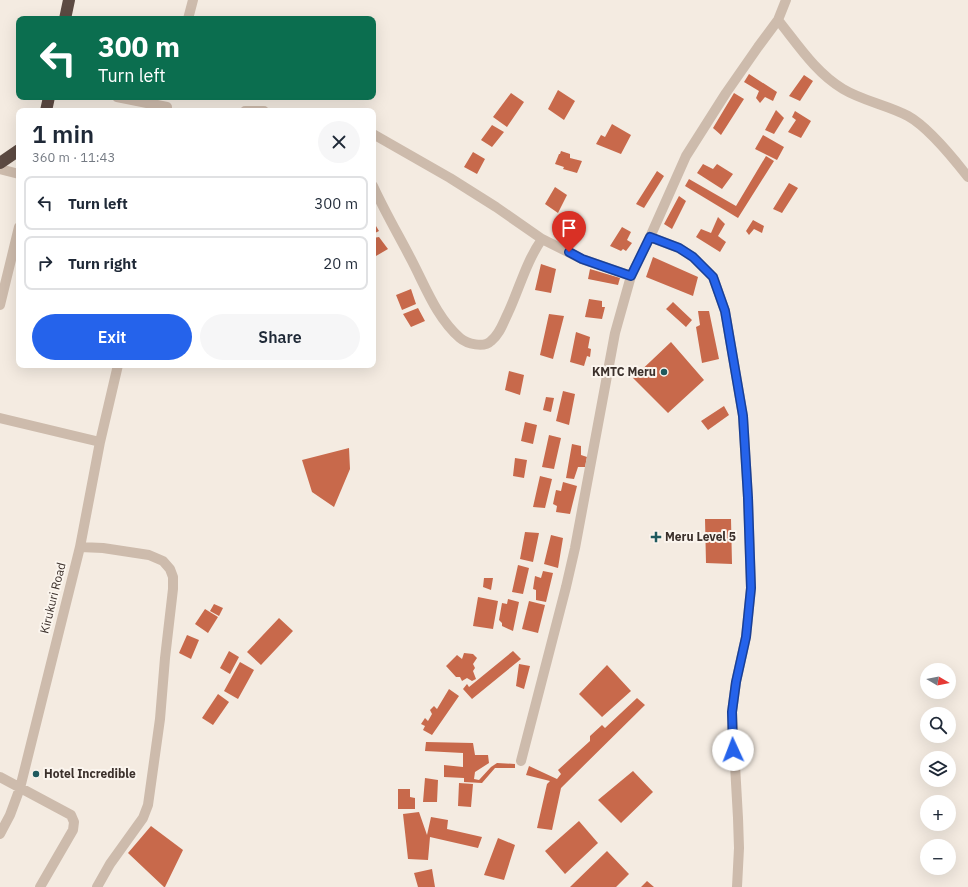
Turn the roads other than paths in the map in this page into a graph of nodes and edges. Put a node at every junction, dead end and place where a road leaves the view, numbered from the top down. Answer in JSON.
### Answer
{"nodes":[{"id":1,"x":69,"y":0,"type":"edge"},
{"id":2,"x":192,"y":0,"type":"edge"},
{"id":3,"x":786,"y":0,"type":"edge"},
{"id":4,"x":66,"y":16,"type":"edge"},
{"id":5,"x":189,"y":16,"type":"edge"},
{"id":6,"x":778,"y":20,"type":"junction"},
{"id":7,"x":136,"y":100,"type":"edge"},
{"id":8,"x":167,"y":105,"type":"edge"},
{"id":9,"x":376,"y":136,"type":"edge"},
{"id":10,"x":16,"y":152,"type":"edge"},
{"id":11,"x":0,"y":163,"type":"edge"},
{"id":12,"x":0,"y":169,"type":"edge"},
{"id":13,"x":16,"y":173,"type":"edge"},
{"id":14,"x":968,"y":177,"type":"edge"},
{"id":15,"x":376,"y":192,"type":"edge"},
{"id":16,"x":650,"y":237,"type":"junction"},
{"id":17,"x":16,"y":239,"type":"edge"},
{"id":18,"x":542,"y":239,"type":"junction"},
{"id":19,"x":631,"y":276,"type":"junction"},
{"id":20,"x":0,"y":305,"type":"edge"},
{"id":21,"x":117,"y":368,"type":"edge"},
{"id":22,"x":0,"y":418,"type":"edge"},
{"id":23,"x":100,"y":442,"type":"junction"},
{"id":24,"x":80,"y":547,"type":"junction"},
{"id":25,"x":521,"y":761,"type":"dead end"},
{"id":26,"x":0,"y":777,"type":"edge"},
{"id":27,"x":20,"y":788,"type":"junction"},
{"id":28,"x":0,"y":834,"type":"edge"},
{"id":29,"x":40,"y":887,"type":"edge"},
{"id":30,"x":97,"y":887,"type":"edge"},
{"id":31,"x":737,"y":887,"type":"edge"}],
"edges":[{"from":1,"to":4,"type":"highway"},
{"from":2,"to":5,"type":"street"},
{"from":3,"to":6,"type":"street"},
{"from":6,"to":14,"type":"street"},
{"from":6,"to":16,"type":"street"},
{"from":7,"to":8,"type":"street"},
{"from":9,"to":18,"type":"street"},
{"from":10,"to":11,"type":"highway"},
{"from":12,"to":13,"type":"street"},
{"from":15,"to":18,"type":"street"},
{"from":16,"to":19,"type":"street"},
{"from":16,"to":31,"type":"street"},
{"from":17,"to":20,"type":"street"},
{"from":18,"to":19,"type":"street"},
{"from":19,"to":25,"type":"street"},
{"from":21,"to":23,"type":"street","name":"Kirukuri Road"},
{"from":22,"to":23,"type":"street"},
{"from":23,"to":24,"type":"street","name":"Kirukuri Road"},
{"from":24,"to":27,"type":"street","name":"Kirukuri Road"},
{"from":24,"to":30,"type":"street"},
{"from":26,"to":27,"type":"street"},
{"from":27,"to":28,"type":"street","name":"Kirukuri Road"},
{"from":27,"to":29,"type":"street"}]}
